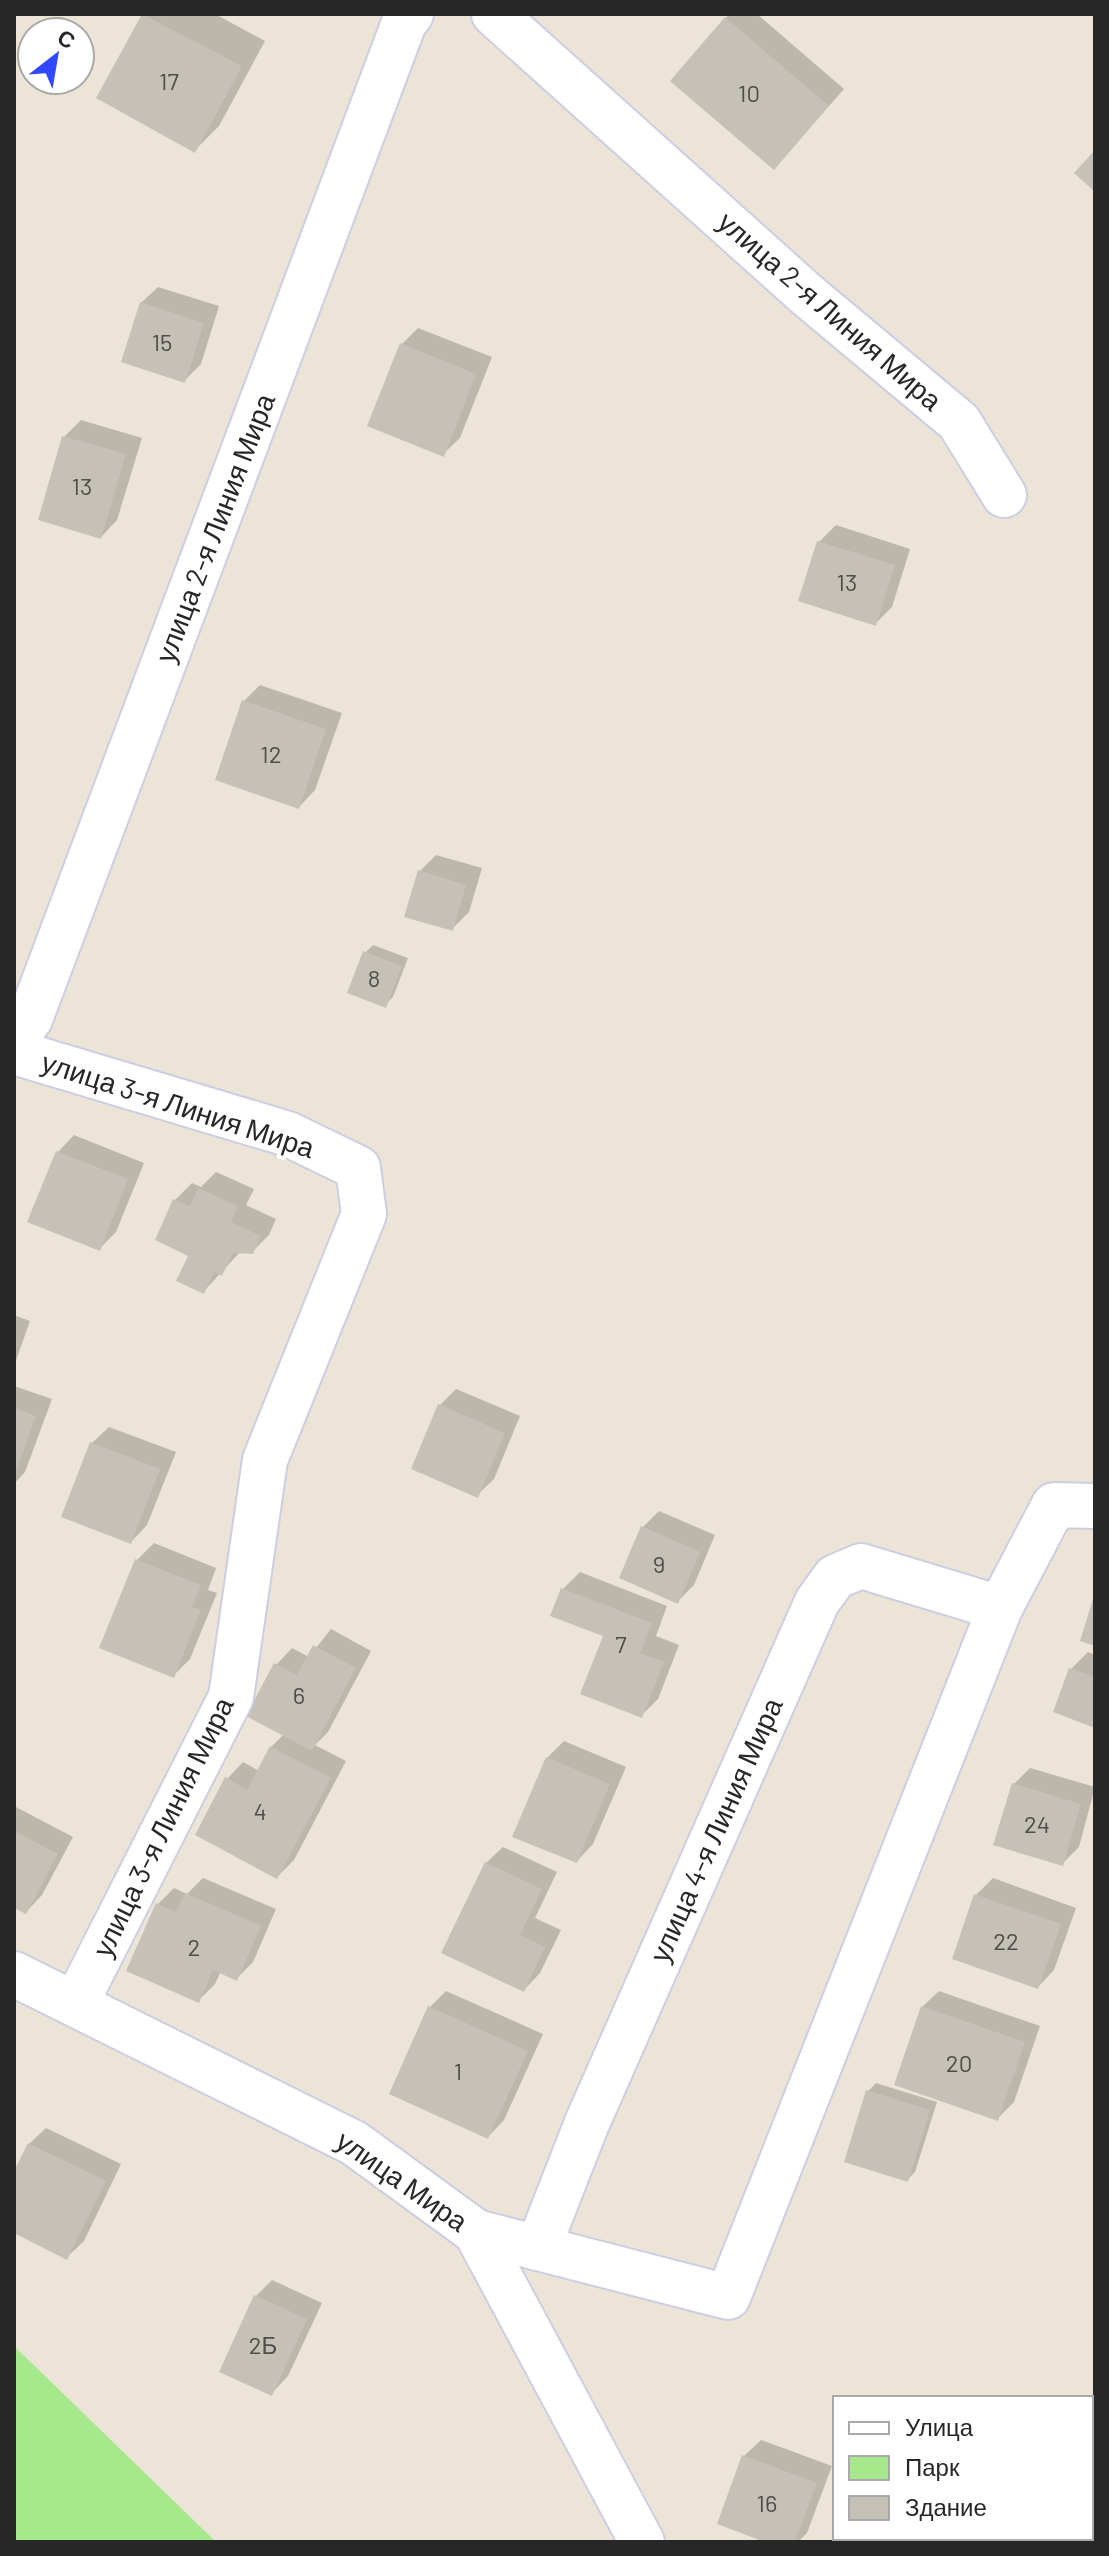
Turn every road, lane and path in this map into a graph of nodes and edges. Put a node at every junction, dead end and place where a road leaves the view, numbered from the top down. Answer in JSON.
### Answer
{"nodes":[{"id":1,"x":411,"y":14,"type":"edge"},
{"id":2,"x":494,"y":14,"type":"edge"},
{"id":3,"x":1004,"y":495,"type":"dead end"},
{"id":4,"x":14,"y":1040,"type":"edge"},
{"id":5,"x":14,"y":1052,"type":"edge"},
{"id":6,"x":1095,"y":1506,"type":"edge"},
{"id":7,"x":1000,"y":1608,"type":"junction"},
{"id":8,"x":14,"y":1974,"type":"edge"},
{"id":9,"x":76,"y":2003,"type":"junction"},
{"id":10,"x":476,"y":2232,"type":"junction"},
{"id":11,"x":538,"y":2248,"type":"junction"},
{"id":12,"x":642,"y":2542,"type":"edge"}],
"edges":[{"from":1,"to":4,"type":"street","name":"улица 2-я Линия Мира"},
{"from":2,"to":3,"type":"street","name":"улица 2-я Линия Мира"},
{"from":5,"to":9,"type":"street","name":"улица 3-я Линия Мира"},
{"from":6,"to":7,"type":"street"},
{"from":7,"to":11,"type":"street","name":"улица 4-я Линия Мира"},
{"from":7,"to":11,"type":"street"},
{"from":8,"to":9,"type":"street","name":"улица Мира"},
{"from":9,"to":10,"type":"street","name":"улица Мира"},
{"from":10,"to":11,"type":"street"},
{"from":10,"to":12,"type":"street","name":"улица Мира"}]}
